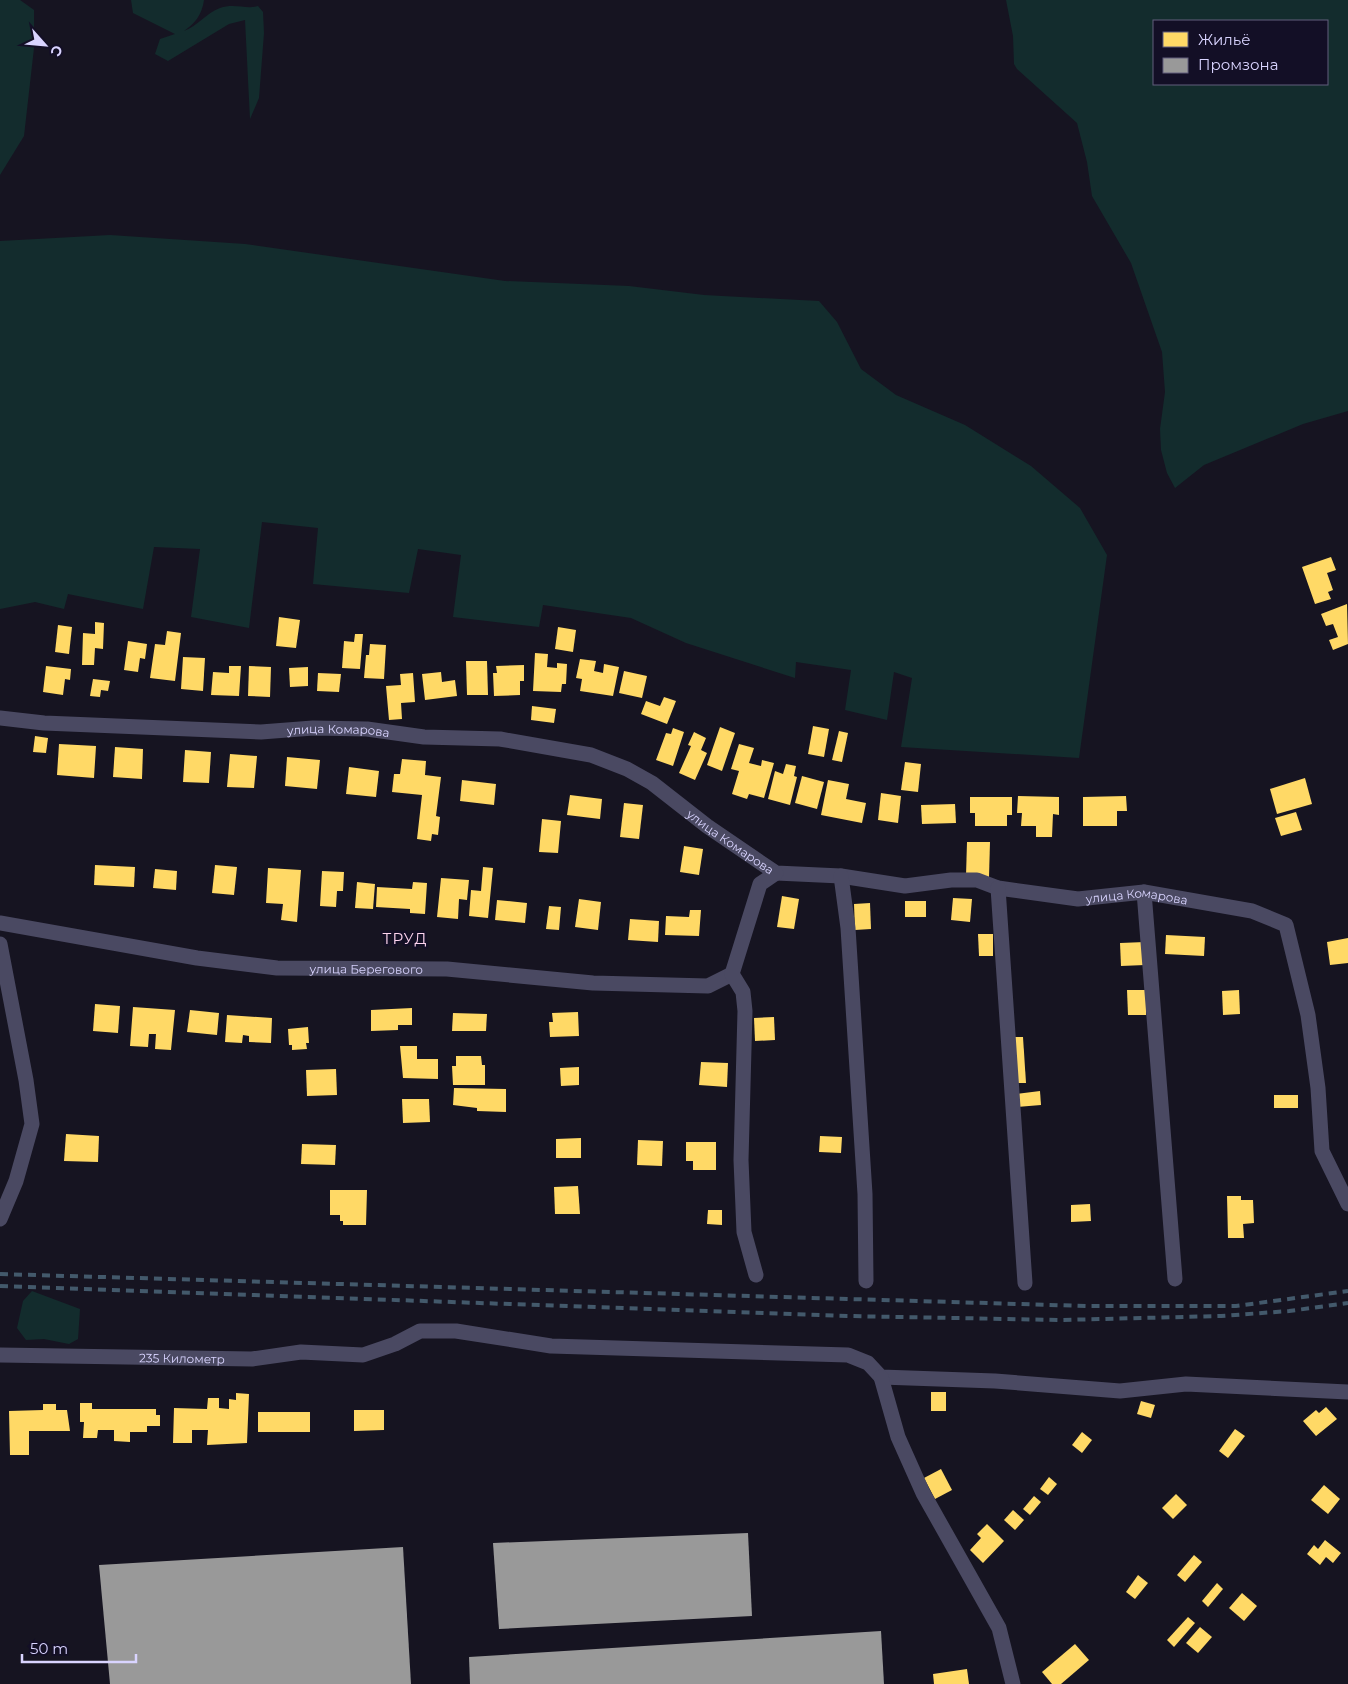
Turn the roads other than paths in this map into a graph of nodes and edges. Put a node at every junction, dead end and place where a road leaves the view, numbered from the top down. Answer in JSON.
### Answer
{"nodes":[{"id":1,"x":0,"y":718,"type":"edge"},
{"id":2,"x":776,"y":873,"type":"junction"},
{"id":3,"x":841,"y":876,"type":"junction"},
{"id":4,"x":998,"y":888,"type":"junction"},
{"id":5,"x":1144,"y":892,"type":"junction"},
{"id":6,"x":0,"y":923,"type":"edge"},
{"id":7,"x":0,"y":944,"type":"edge"},
{"id":8,"x":732,"y":974,"type":"junction"},
{"id":9,"x":1345,"y":1198,"type":"edge"},
{"id":10,"x":0,"y":1219,"type":"edge"},
{"id":11,"x":756,"y":1275,"type":"dead end"},
{"id":12,"x":1175,"y":1279,"type":"dead end"},
{"id":13,"x":866,"y":1282,"type":"dead end"},
{"id":14,"x":1025,"y":1283,"type":"dead end"},
{"id":15,"x":0,"y":1355,"type":"edge"},
{"id":16,"x":881,"y":1377,"type":"junction"},
{"id":17,"x":1348,"y":1392,"type":"edge"},
{"id":18,"x":1013,"y":1684,"type":"edge"}],
"edges":[{"from":1,"to":2,"type":"street","name":"улица Комарова"},
{"from":2,"to":3,"type":"street","name":"улица Комарова"},
{"from":2,"to":8,"type":"street"},
{"from":3,"to":4,"type":"street","name":"улица Комарова"},
{"from":3,"to":13,"type":"street"},
{"from":4,"to":5,"type":"street","name":"улица Комарова"},
{"from":4,"to":14,"type":"street"},
{"from":5,"to":9,"type":"street","name":"улица Комарова"},
{"from":5,"to":12,"type":"street"},
{"from":6,"to":8,"type":"street","name":"улица Берегового"},
{"from":7,"to":10,"type":"street"},
{"from":8,"to":11,"type":"street"},
{"from":15,"to":16,"type":"street","name":"235 Километр"},
{"from":16,"to":17,"type":"street"},
{"from":16,"to":18,"type":"street"}]}
